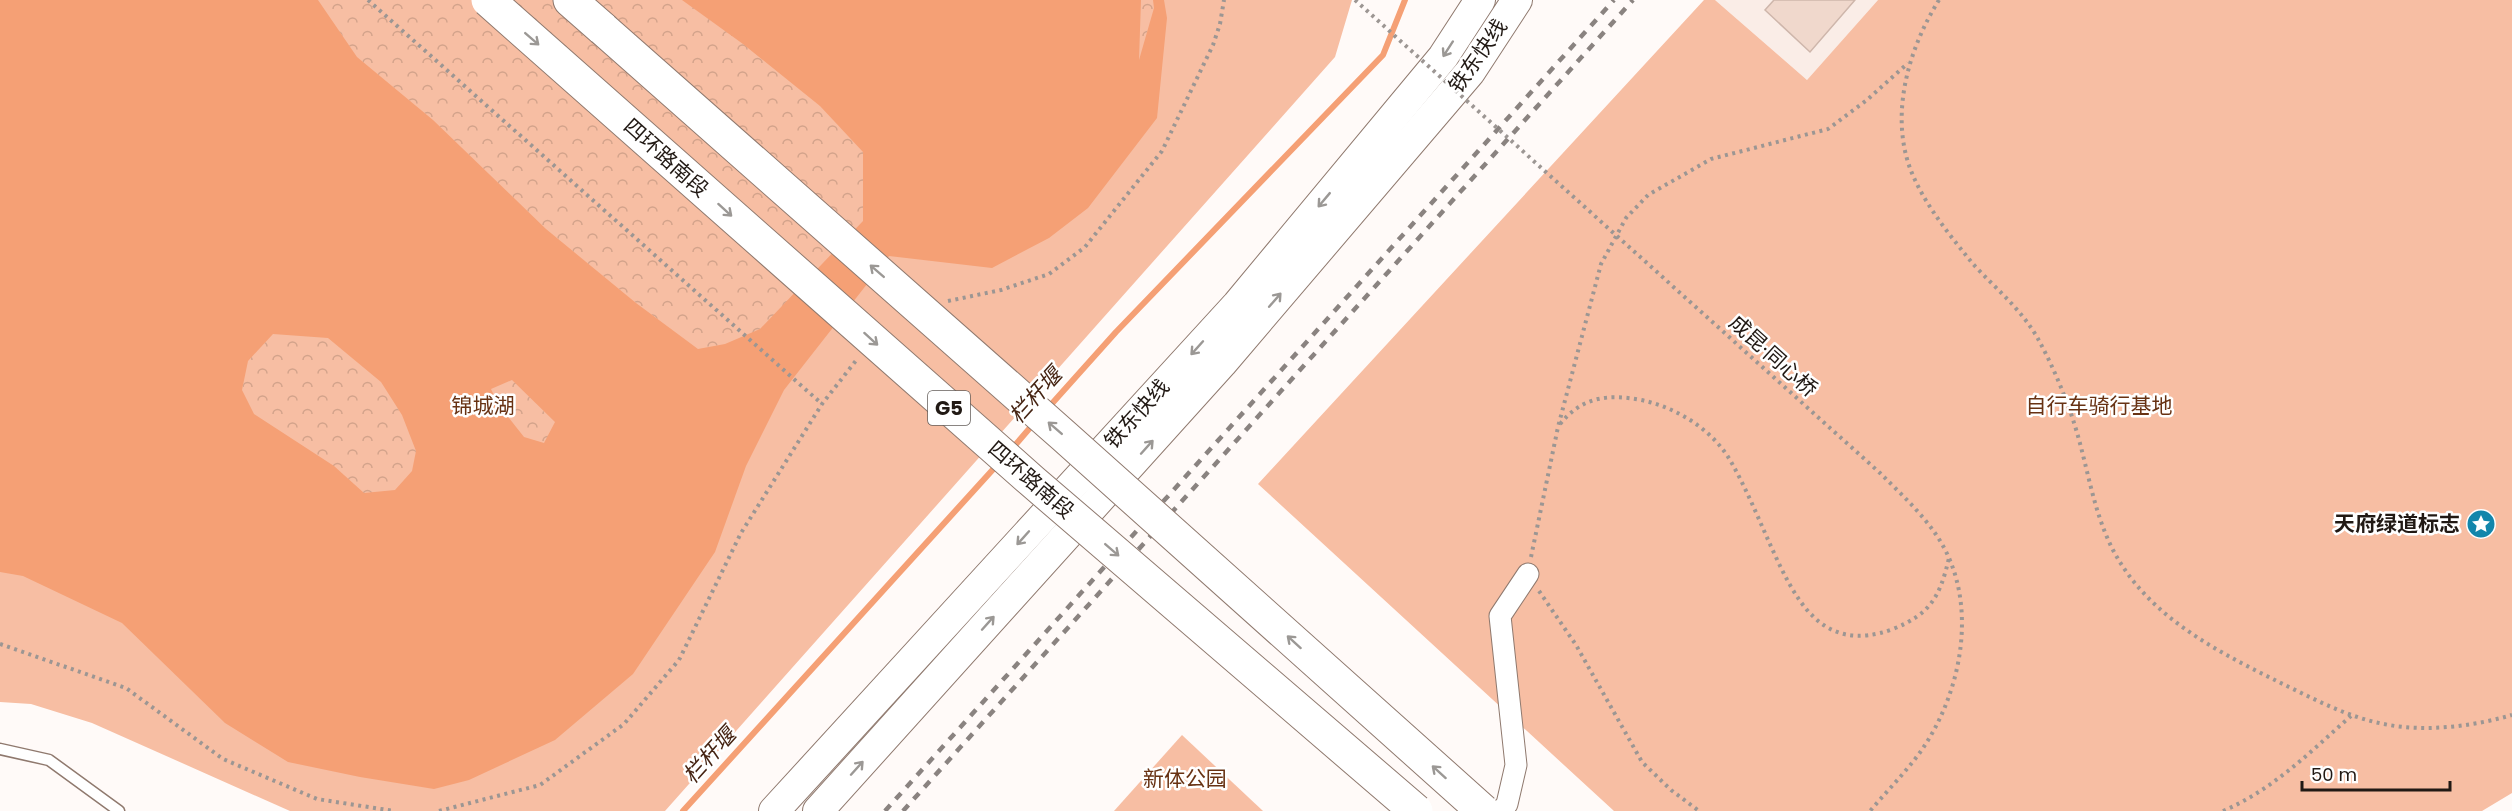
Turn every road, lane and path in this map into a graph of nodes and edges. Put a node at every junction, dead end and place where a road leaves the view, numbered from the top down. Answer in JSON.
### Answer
{"nodes":[{"id":1,"x":369,"y":0,"type":"edge"},
{"id":2,"x":488,"y":0,"type":"edge"},
{"id":3,"x":572,"y":0,"type":"edge"},
{"id":4,"x":1224,"y":0,"type":"edge"},
{"id":5,"x":1355,"y":0,"type":"edge"},
{"id":6,"x":1480,"y":0,"type":"edge"},
{"id":7,"x":1517,"y":0,"type":"edge"},
{"id":8,"x":1939,"y":0,"type":"edge"},
{"id":9,"x":1908,"y":63,"type":"junction"},
{"id":10,"x":939,"y":302,"type":"dead end"},
{"id":11,"x":861,"y":354,"type":"dead end"},
{"id":12,"x":822,"y":404,"type":"junction"},
{"id":13,"x":1558,"y":427,"type":"junction"},
{"id":14,"x":1949,"y":558,"type":"junction"},
{"id":15,"x":1528,"y":574,"type":"junction"},
{"id":16,"x":0,"y":644,"type":"edge"},
{"id":17,"x":2512,"y":715,"type":"edge"},
{"id":18,"x":2350,"y":716,"type":"junction"},
{"id":19,"x":0,"y":749,"type":"edge"},
{"id":20,"x":119,"y":811,"type":"edge"},
{"id":21,"x":394,"y":811,"type":"edge"},
{"id":22,"x":439,"y":811,"type":"edge"},
{"id":23,"x":774,"y":811,"type":"edge"},
{"id":24,"x":818,"y":811,"type":"edge"},
{"id":25,"x":1416,"y":811,"type":"edge"},
{"id":26,"x":1483,"y":811,"type":"edge"},
{"id":27,"x":1501,"y":811,"type":"edge"},
{"id":28,"x":1699,"y":811,"type":"edge"},
{"id":29,"x":1870,"y":811,"type":"edge"},
{"id":30,"x":2223,"y":811,"type":"edge"}],
"edges":[{"from":1,"to":12,"type":"path"},
{"from":2,"to":25,"type":"highway","name":"四环路南段","number":"G5","one_way":true,"bridge":true},
{"from":26,"to":3,"type":"highway","number":"G5","one_way":true,"bridge":true},
{"from":4,"to":10,"type":"path"},
{"from":5,"to":14,"type":"path","name":"成昆·同心桥","bridge":true},
{"from":6,"to":23,"type":"main road","name":"铁东快线","one_way":true},
{"from":24,"to":7,"type":"main road","name":"铁东快线","one_way":true},
{"from":8,"to":9,"type":"path"},
{"from":9,"to":13,"type":"path"},
{"from":9,"to":18,"type":"path"},
{"from":11,"to":12,"type":"path"},
{"from":12,"to":22,"type":"path"},
{"from":13,"to":14,"type":"path"},
{"from":13,"to":15,"type":"path"},
{"from":14,"to":29,"type":"path","name":"成昆·同心桥","bridge":true},
{"from":15,"to":27,"type":"street"},
{"from":15,"to":28,"type":"path"},
{"from":16,"to":21,"type":"path"},
{"from":17,"to":18,"type":"path"},
{"from":18,"to":30,"type":"path"},
{"from":19,"to":20,"type":"lane"}]}
